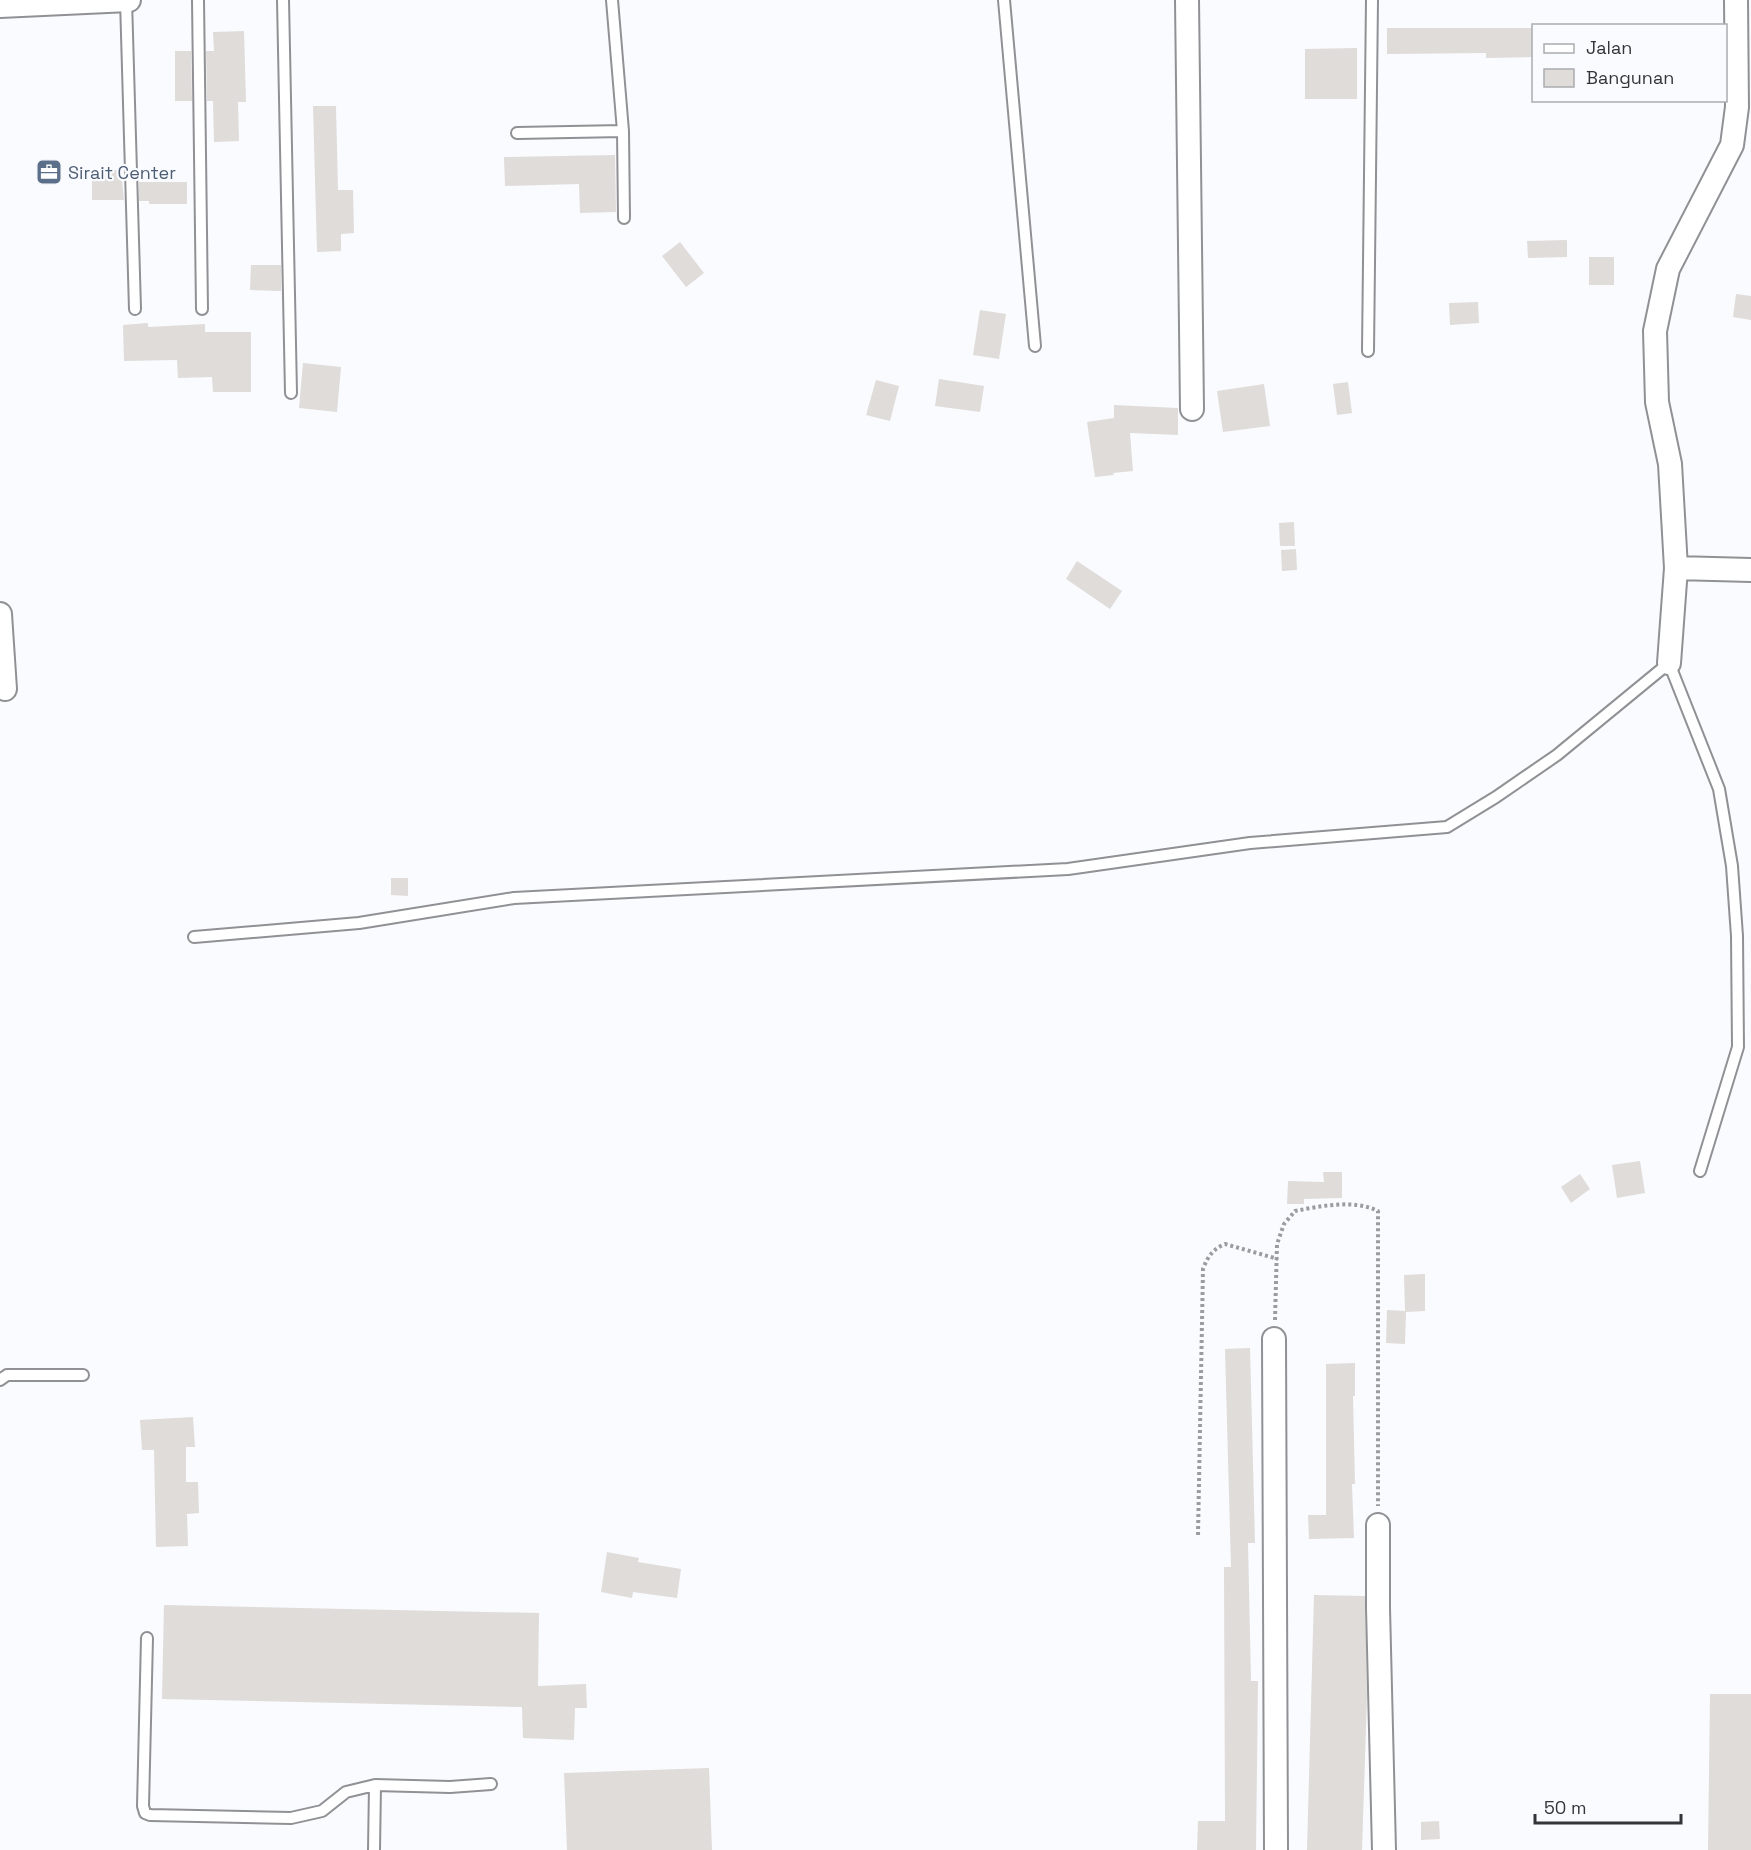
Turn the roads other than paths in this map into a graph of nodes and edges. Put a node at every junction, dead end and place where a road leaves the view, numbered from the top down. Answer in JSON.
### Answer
{"nodes":[{"id":1,"x":128,"y":0,"type":"edge"},
{"id":2,"x":198,"y":0,"type":"edge"},
{"id":3,"x":283,"y":0,"type":"edge"},
{"id":4,"x":612,"y":0,"type":"edge"},
{"id":5,"x":1004,"y":0,"type":"edge"},
{"id":6,"x":1187,"y":0,"type":"edge"},
{"id":7,"x":1372,"y":0,"type":"edge"},
{"id":8,"x":1736,"y":0,"type":"edge"},
{"id":9,"x":0,"y":6,"type":"edge"},
{"id":10,"x":623,"y":131,"type":"junction"},
{"id":11,"x":517,"y":133,"type":"dead end"},
{"id":12,"x":624,"y":218,"type":"dead end"},
{"id":13,"x":135,"y":309,"type":"dead end"},
{"id":14,"x":202,"y":309,"type":"dead end"},
{"id":15,"x":1035,"y":346,"type":"dead end"},
{"id":16,"x":1368,"y":351,"type":"dead end"},
{"id":17,"x":291,"y":393,"type":"dead end"},
{"id":18,"x":1192,"y":409,"type":"dead end"},
{"id":19,"x":1676,"y":568,"type":"junction"},
{"id":20,"x":1751,"y":570,"type":"edge"},
{"id":21,"x":0,"y":614,"type":"edge"},
{"id":22,"x":1669,"y":663,"type":"junction"},
{"id":23,"x":5,"y":689,"type":"dead end"},
{"id":24,"x":194,"y":937,"type":"dead end"},
{"id":25,"x":1700,"y":1171,"type":"dead end"},
{"id":26,"x":1274,"y":1339,"type":"road end"},
{"id":27,"x":84,"y":1375,"type":"dead end"},
{"id":28,"x":0,"y":1380,"type":"edge"},
{"id":29,"x":1378,"y":1525,"type":"road end"},
{"id":30,"x":147,"y":1638,"type":"dead end"},
{"id":31,"x":491,"y":1784,"type":"dead end"},
{"id":32,"x":375,"y":1785,"type":"junction"},
{"id":33,"x":374,"y":1850,"type":"edge"},
{"id":34,"x":1276,"y":1850,"type":"edge"},
{"id":35,"x":1384,"y":1850,"type":"edge"}],
"edges":[{"from":1,"to":9,"type":"street"},
{"from":1,"to":13,"type":"lane"},
{"from":2,"to":14,"type":"lane"},
{"from":3,"to":17,"type":"lane"},
{"from":4,"to":10,"type":"lane"},
{"from":5,"to":15,"type":"lane"},
{"from":6,"to":18,"type":"street"},
{"from":7,"to":16,"type":"lane"},
{"from":8,"to":19,"type":"street"},
{"from":10,"to":11,"type":"lane"},
{"from":10,"to":12,"type":"lane"},
{"from":19,"to":20,"type":"street"},
{"from":19,"to":22,"type":"street"},
{"from":21,"to":23,"type":"street"},
{"from":22,"to":24,"type":"lane"},
{"from":22,"to":25,"type":"lane"},
{"from":26,"to":34,"type":"street"},
{"from":27,"to":28,"type":"lane"},
{"from":29,"to":35,"type":"street"},
{"from":30,"to":32,"type":"lane"},
{"from":31,"to":32,"type":"lane"},
{"from":32,"to":33,"type":"lane"}]}
